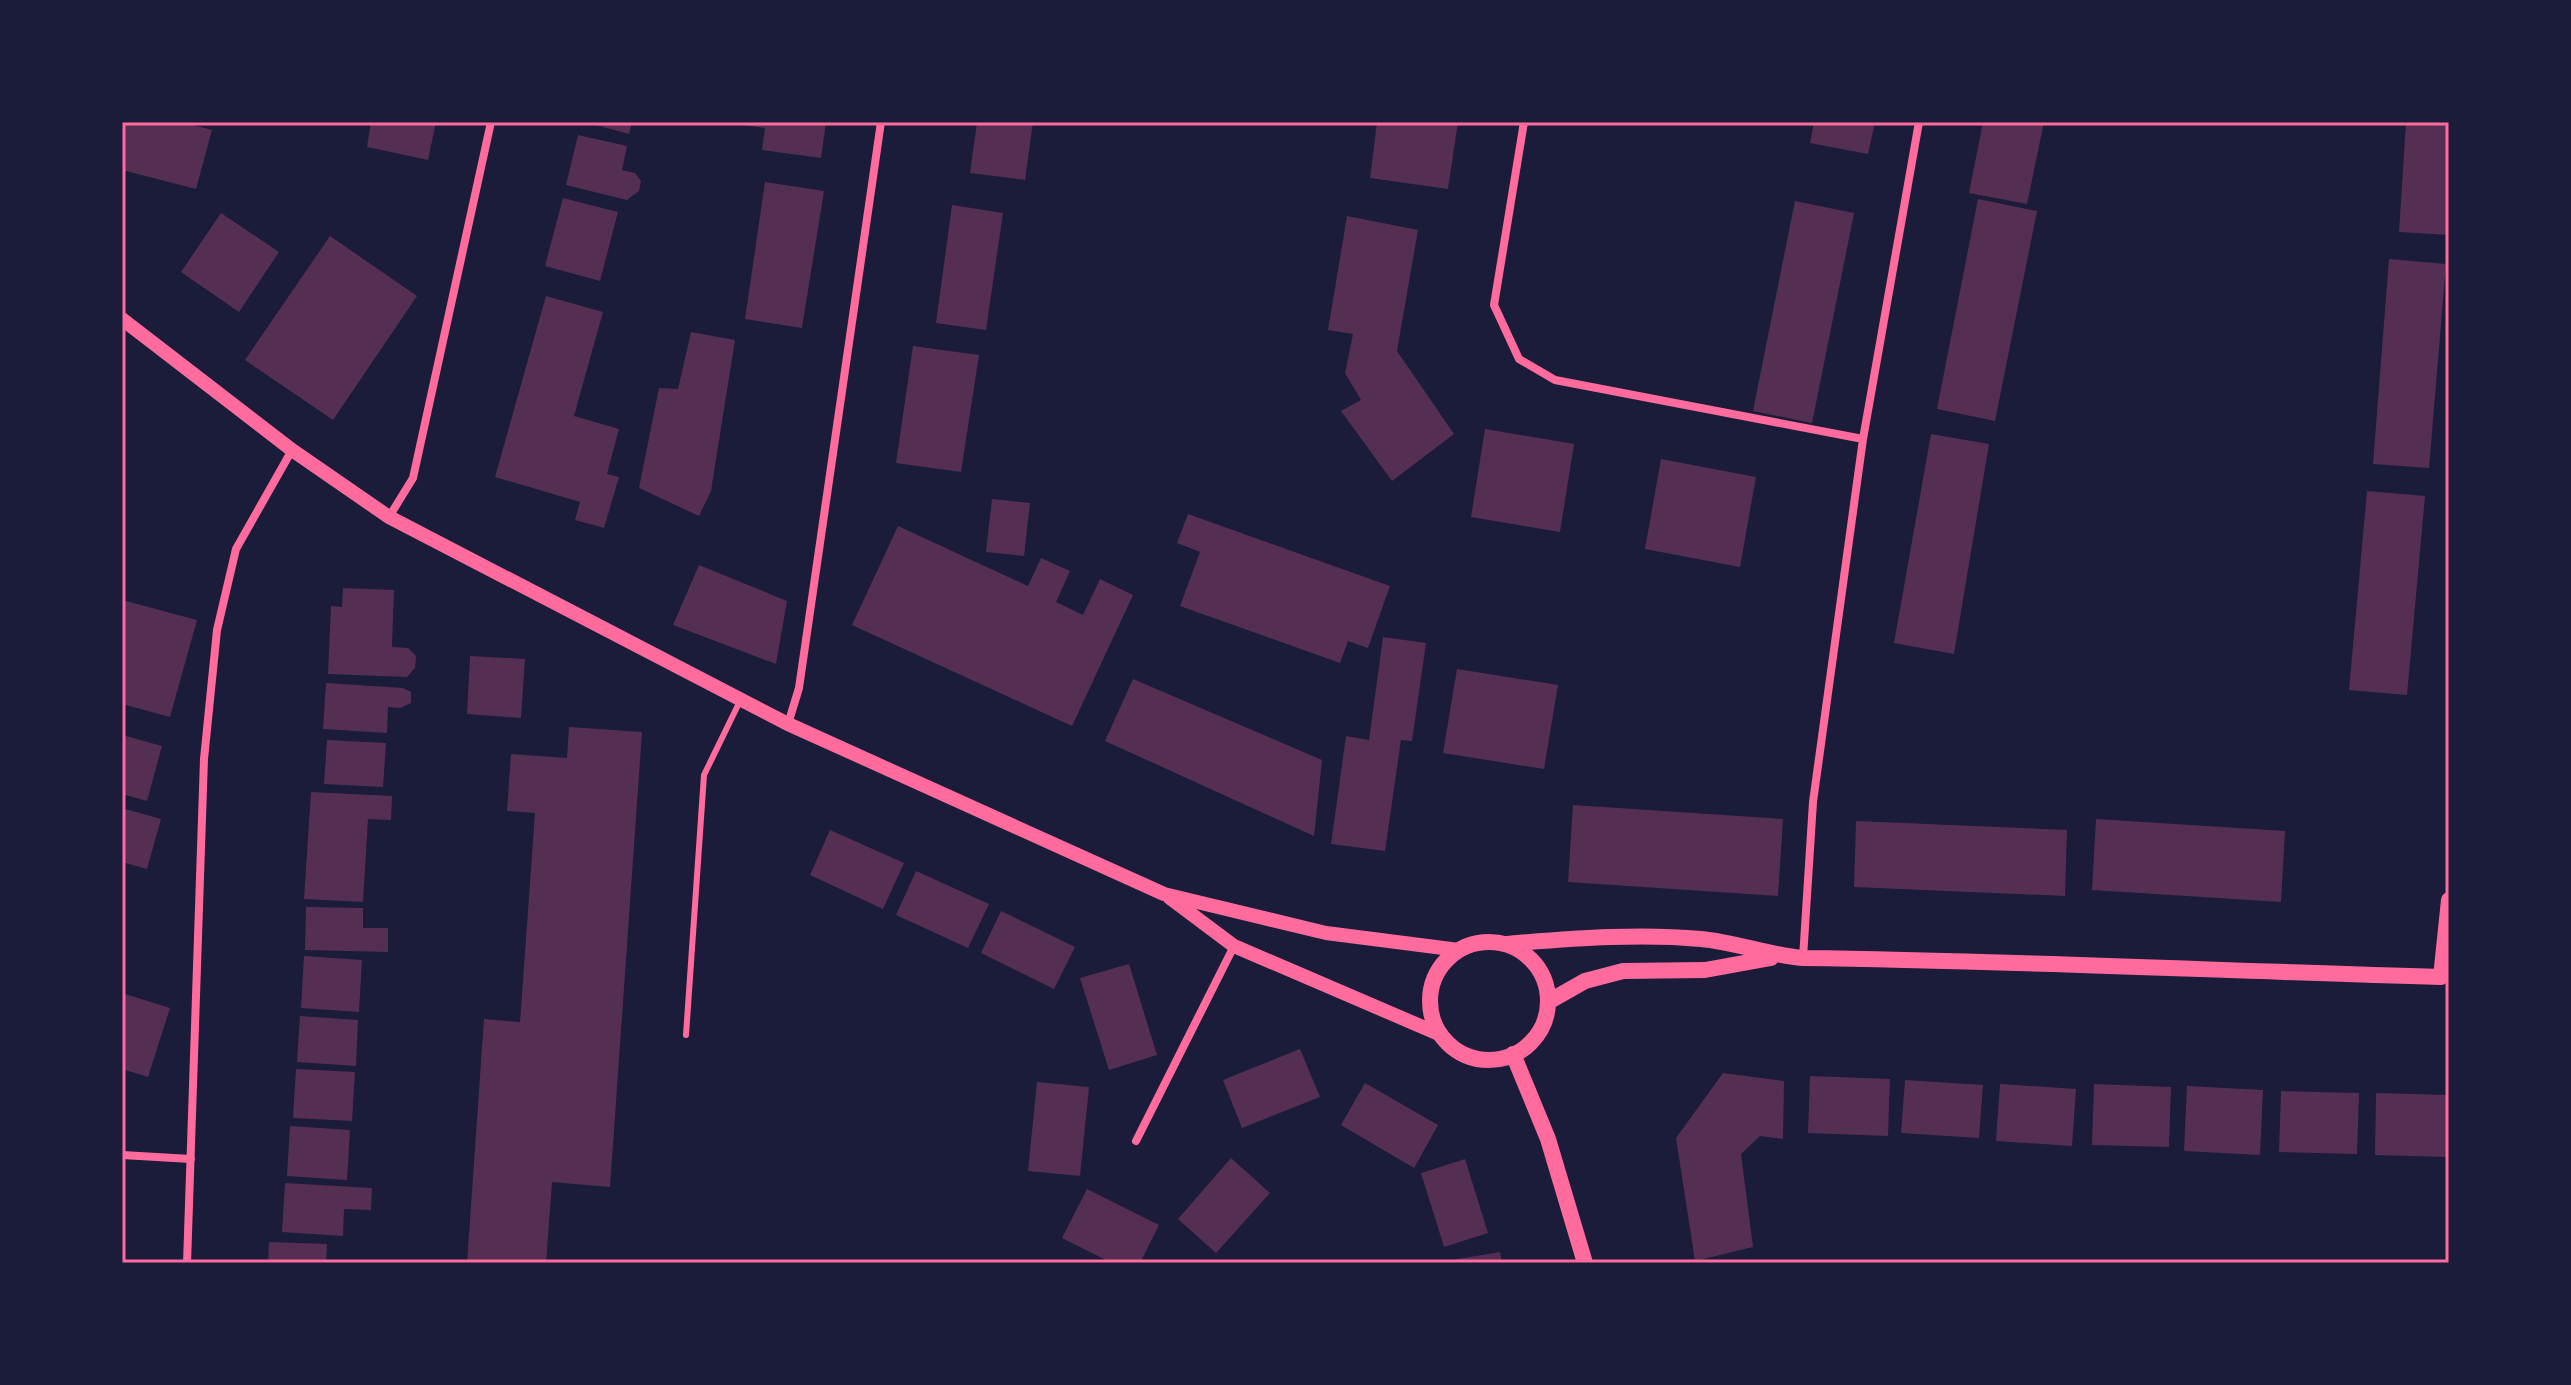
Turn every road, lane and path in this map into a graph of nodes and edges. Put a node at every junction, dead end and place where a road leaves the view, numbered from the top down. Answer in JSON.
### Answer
{"nodes":[{"id":1,"x":491,"y":122,"type":"edge"},
{"id":2,"x":881,"y":122,"type":"edge"},
{"id":3,"x":1524,"y":122,"type":"edge"},
{"id":4,"x":1919,"y":122,"type":"edge"},
{"id":5,"x":122,"y":319,"type":"edge"},
{"id":6,"x":1863,"y":439,"type":"junction"},
{"id":7,"x":292,"y":450,"type":"junction"},
{"id":8,"x":389,"y":517,"type":"junction"},
{"id":9,"x":740,"y":701,"type":"junction"},
{"id":10,"x":788,"y":724,"type":"junction"},
{"id":11,"x":1164,"y":894,"type":"junction"},
{"id":12,"x":2449,"y":900,"type":"edge"},
{"id":13,"x":1504,"y":944,"type":"junction"},
{"id":14,"x":1234,"y":946,"type":"junction"},
{"id":15,"x":1459,"y":950,"type":"junction"},
{"id":16,"x":1781,"y":956,"type":"junction"},
{"id":17,"x":1803,"y":958,"type":"junction"},
{"id":18,"x":2445,"y":978,"type":"edge"},
{"id":19,"x":1548,"y":1002,"type":"junction"},
{"id":20,"x":1439,"y":1034,"type":"junction"},
{"id":21,"x":686,"y":1035,"type":"dead end"},
{"id":22,"x":1513,"y":1054,"type":"junction"},
{"id":23,"x":1136,"y":1141,"type":"dead end"},
{"id":24,"x":122,"y":1155,"type":"edge"},
{"id":25,"x":191,"y":1159,"type":"junction"},
{"id":26,"x":187,"y":1263,"type":"edge"},
{"id":27,"x":1585,"y":1263,"type":"edge"}],
"edges":[{"from":1,"to":8,"type":"street"},
{"from":2,"to":10,"type":"street"},
{"from":3,"to":6,"type":"street"},
{"from":4,"to":6,"type":"street"},
{"from":5,"to":7,"type":"street"},
{"from":6,"to":17,"type":"street"},
{"from":7,"to":8,"type":"street"},
{"from":7,"to":25,"type":"street"},
{"from":8,"to":9,"type":"street"},
{"from":9,"to":10,"type":"street"},
{"from":9,"to":21,"type":"lane"},
{"from":10,"to":11,"type":"street"},
{"from":11,"to":14,"type":"street"},
{"from":11,"to":15,"type":"street"},
{"from":12,"to":18,"type":"main road"},
{"from":13,"to":15,"type":"main road"},
{"from":13,"to":16,"type":"main road"},
{"from":13,"to":19,"type":"main road"},
{"from":14,"to":20,"type":"street"},
{"from":14,"to":23,"type":"street"},
{"from":15,"to":20,"type":"main road"},
{"from":16,"to":17,"type":"main road"},
{"from":16,"to":19,"type":"main road"},
{"from":17,"to":18,"type":"main road"},
{"from":19,"to":22,"type":"main road"},
{"from":20,"to":22,"type":"main road"},
{"from":22,"to":27,"type":"main road"},
{"from":24,"to":25,"type":"street"},
{"from":25,"to":26,"type":"street"}]}
